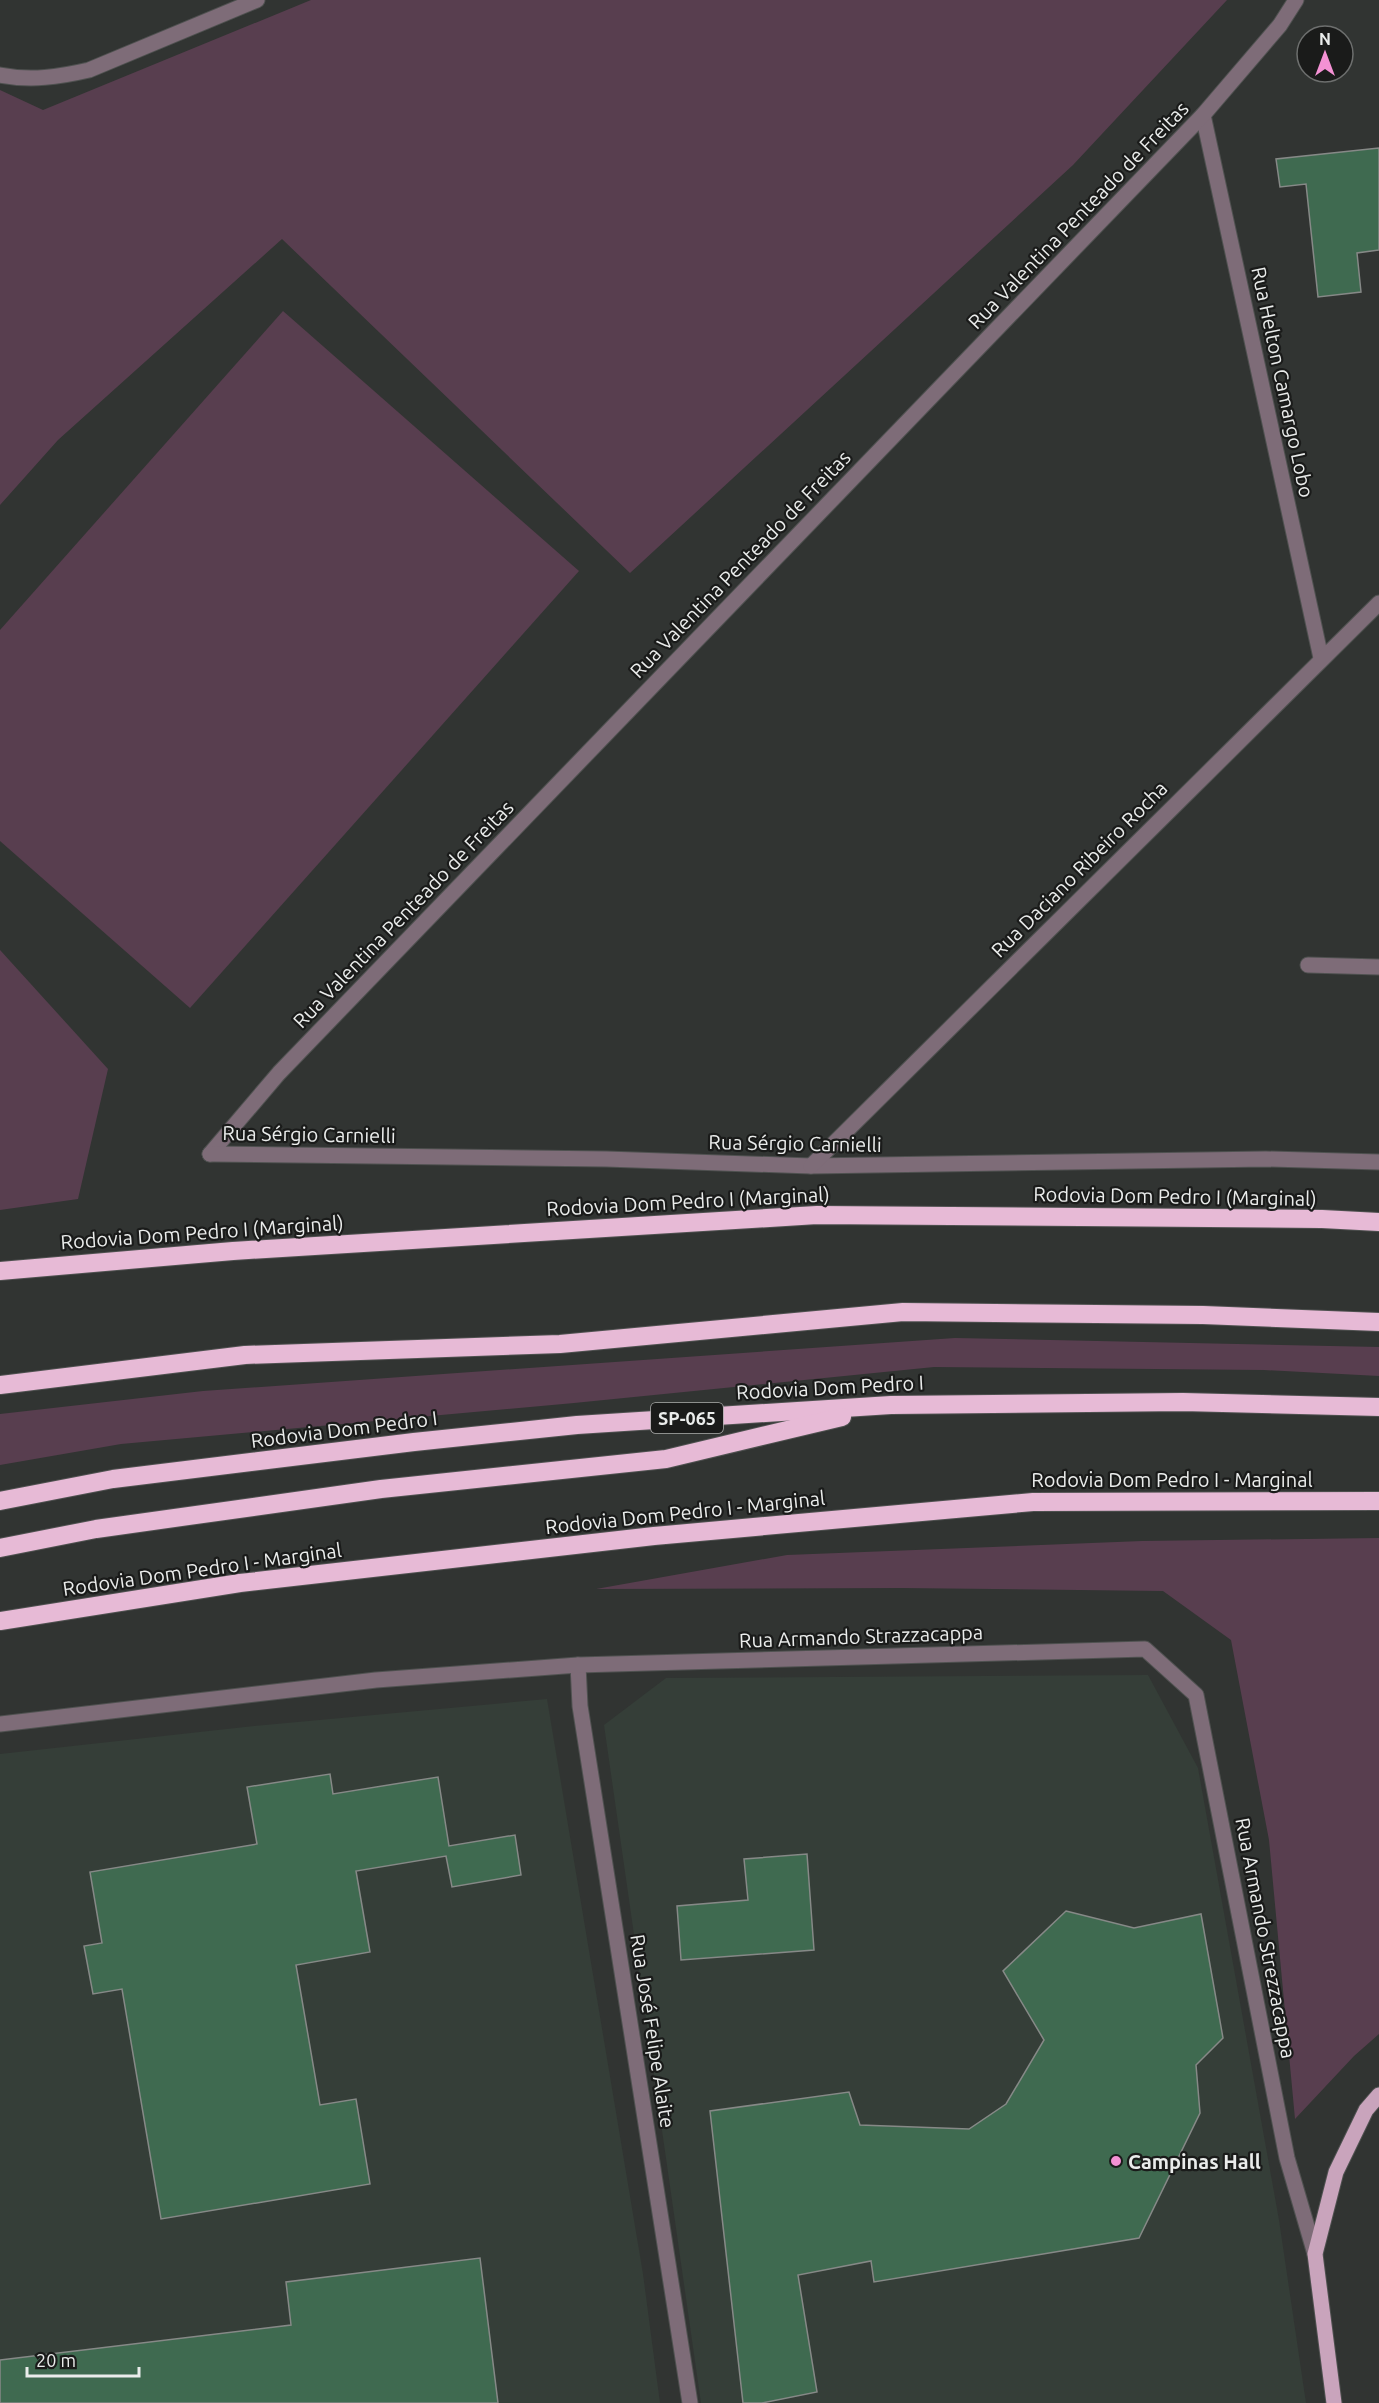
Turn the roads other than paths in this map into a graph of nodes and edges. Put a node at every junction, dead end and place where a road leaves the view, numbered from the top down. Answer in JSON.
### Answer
{"nodes":[{"id":1,"x":257,"y":0,"type":"edge"},
{"id":2,"x":1296,"y":0,"type":"edge"},
{"id":3,"x":0,"y":75,"type":"edge"},
{"id":4,"x":1203,"y":115,"type":"junction"},
{"id":5,"x":1379,"y":603,"type":"edge"},
{"id":6,"x":1321,"y":658,"type":"junction"},
{"id":7,"x":1308,"y":965,"type":"dead end"},
{"id":8,"x":1379,"y":968,"type":"edge"},
{"id":9,"x":210,"y":1154,"type":"joint"},
{"id":10,"x":1379,"y":1162,"type":"edge"},
{"id":11,"x":812,"y":1166,"type":"junction"},
{"id":12,"x":1379,"y":1222,"type":"edge"},
{"id":13,"x":0,"y":1271,"type":"edge"},
{"id":14,"x":1379,"y":1322,"type":"edge"},
{"id":15,"x":0,"y":1385,"type":"edge"},
{"id":16,"x":891,"y":1405,"type":"junction"},
{"id":17,"x":1379,"y":1407,"type":"edge"},
{"id":18,"x":0,"y":1501,"type":"edge"},
{"id":19,"x":1379,"y":1501,"type":"edge"},
{"id":20,"x":0,"y":1548,"type":"edge"},
{"id":21,"x":0,"y":1621,"type":"edge"},
{"id":22,"x":1145,"y":1649,"type":"joint"},
{"id":23,"x":578,"y":1665,"type":"junction"},
{"id":24,"x":0,"y":1724,"type":"edge"},
{"id":25,"x":1379,"y":2095,"type":"edge"},
{"id":26,"x":1315,"y":2254,"type":"junction"},
{"id":27,"x":690,"y":2403,"type":"edge"},
{"id":28,"x":1334,"y":2403,"type":"edge"}],
"edges":[{"from":1,"to":3,"type":"street"},
{"from":2,"to":4,"type":"street","name":"Rua Valentina Penteado de Freitas"},
{"from":4,"to":6,"type":"street","name":"Rua Helton Camargo Lobo"},
{"from":4,"to":9,"type":"street","name":"Rua Valentina Penteado de Freitas"},
{"from":5,"to":6,"type":"street","name":"Rua Daciano Ribeiro Rocha"},
{"from":6,"to":11,"type":"street","name":"Rua Daciano Ribeiro Rocha"},
{"from":7,"to":8,"type":"street"},
{"from":9,"to":11,"type":"street","name":"Rua Sérgio Carnielli"},
{"from":10,"to":11,"type":"street","name":"Rua Sérgio Carnielli"},
{"from":12,"to":13,"type":"highway","name":"Rodovia Dom Pedro I (Marginal)"},
{"from":14,"to":15,"type":"highway"},
{"from":16,"to":17,"type":"highway","name":"Rodovia Dom Pedro I","number":"SP-065"},
{"from":16,"to":18,"type":"highway","name":"Rodovia Dom Pedro I","number":"SP-065"},
{"from":16,"to":20,"type":"highway"},
{"from":19,"to":21,"type":"highway","name":"Rodovia Dom Pedro I - Marginal"},
{"from":22,"to":23,"type":"street","name":"Rua Armando Strazzacappa"},
{"from":22,"to":26,"type":"street","name":"Rua Armando Strezzacappa"},
{"from":23,"to":24,"type":"street","name":"Rua Armando Strazzacappa"},
{"from":23,"to":27,"type":"street","name":"Rua José Felipe Alaite"},
{"from":25,"to":26,"type":"main road","name":"Rua Armando Strezzacappa"},
{"from":26,"to":28,"type":"main road","name":"Rua Armando Strezzacappa"}]}
